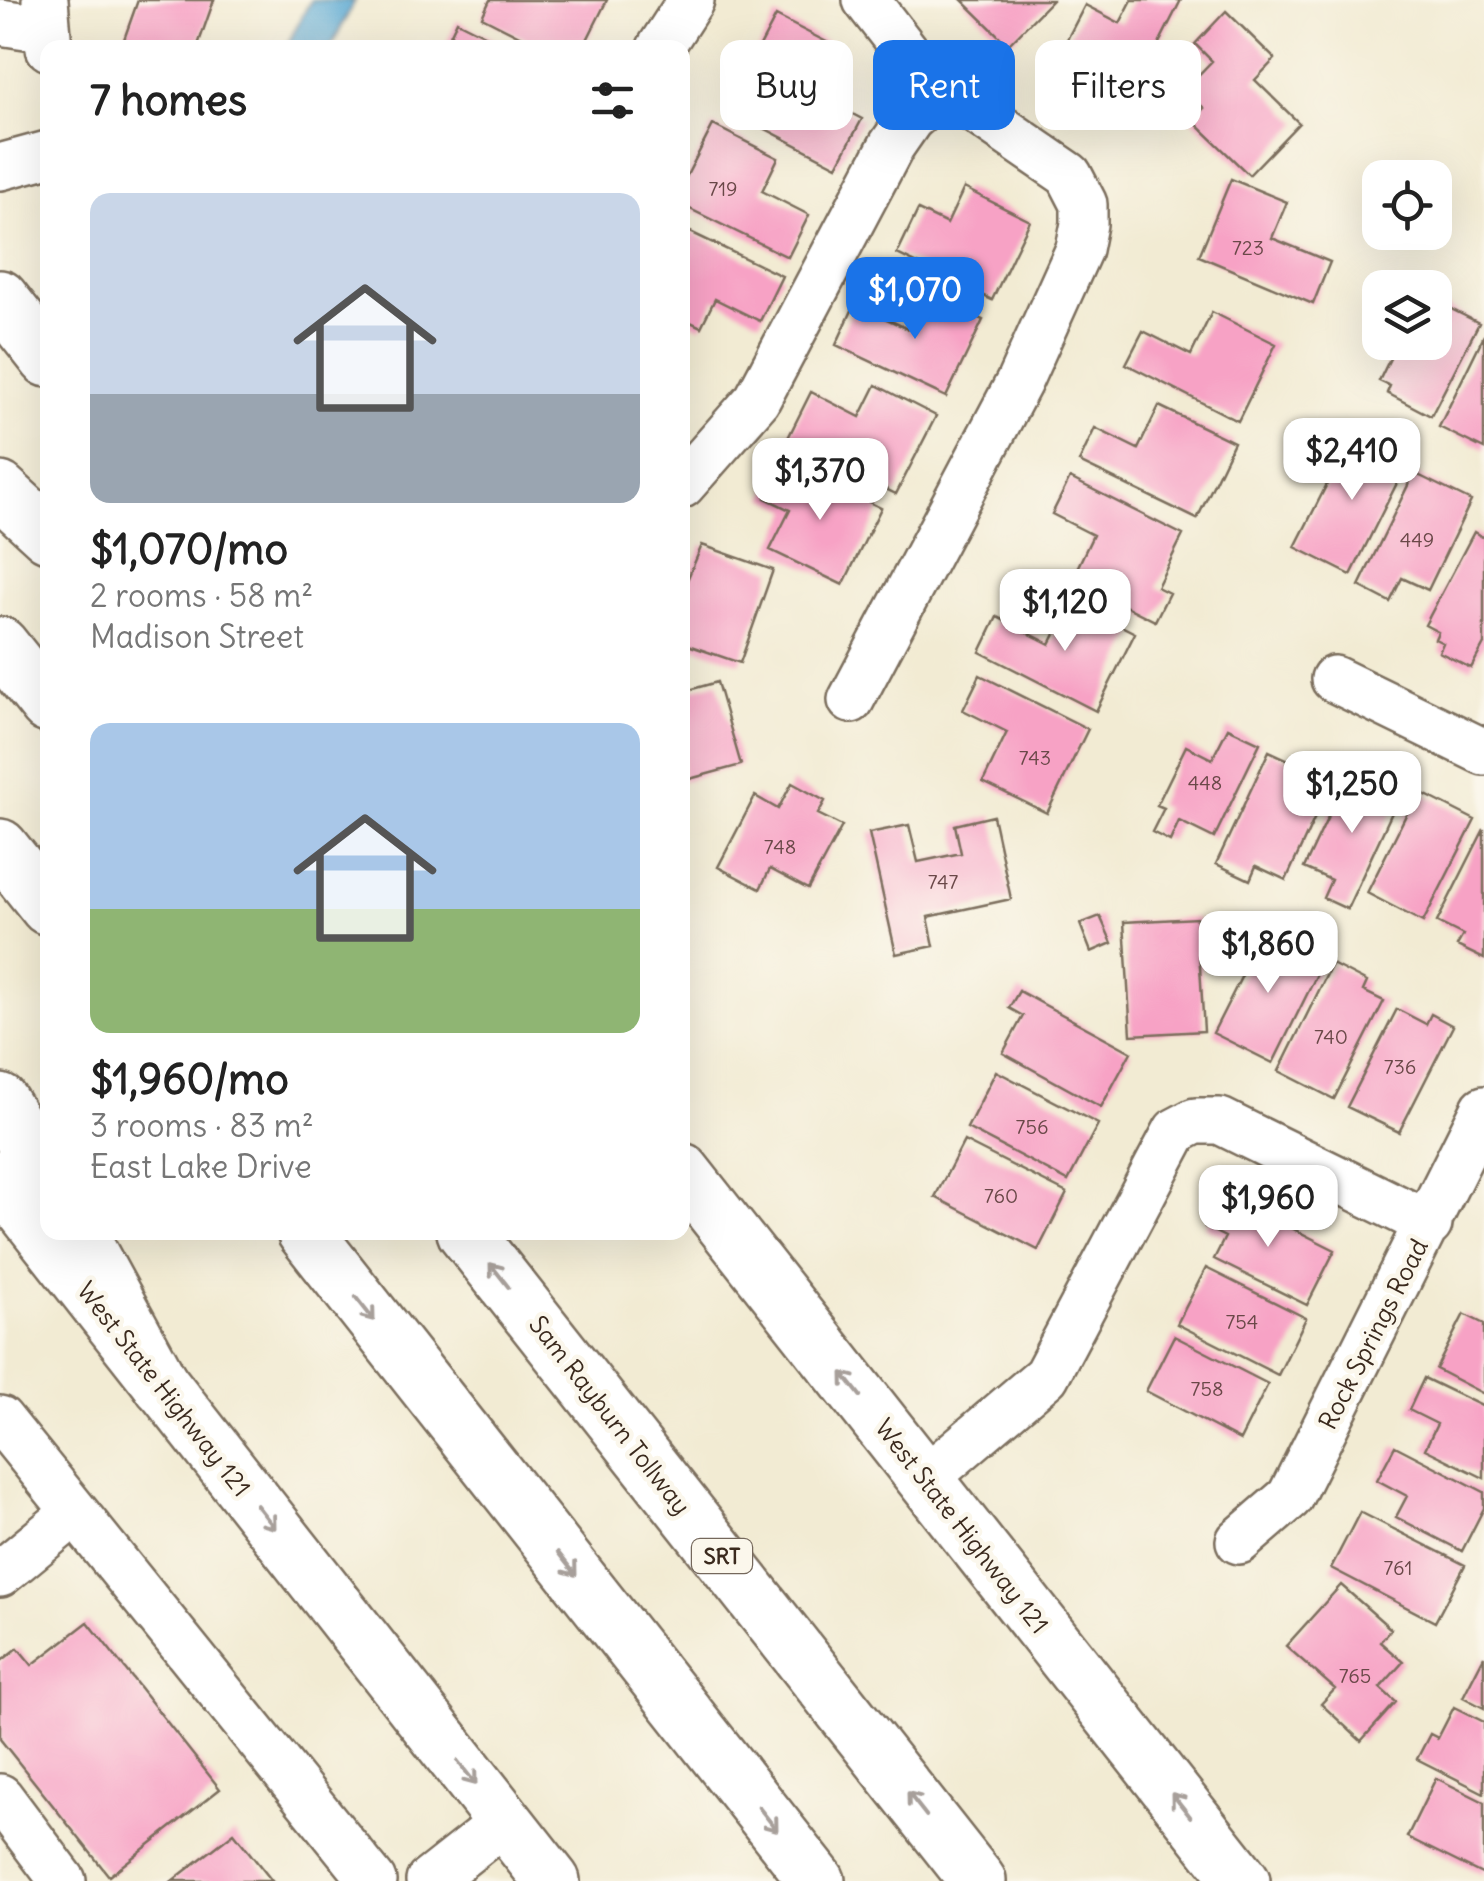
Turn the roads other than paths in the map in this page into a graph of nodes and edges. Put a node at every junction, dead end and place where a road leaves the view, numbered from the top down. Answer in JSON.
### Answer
{"nodes":[{"id":1,"x":691,"y":0,"type":"edge"},
{"id":2,"x":866,"y":0,"type":"edge"},
{"id":3,"x":0,"y":22,"type":"edge"},
{"id":4,"x":46,"y":26,"type":"edge"},
{"id":5,"x":665,"y":40,"type":"edge"},
{"id":6,"x":897,"y":40,"type":"edge"},
{"id":7,"x":903,"y":130,"type":"edge"},
{"id":8,"x":1005,"y":130,"type":"edge"},
{"id":9,"x":40,"y":156,"type":"edge"},
{"id":10,"x":0,"y":167,"type":"edge"},
{"id":11,"x":0,"y":298,"type":"edge"},
{"id":12,"x":40,"y":349,"type":"edge"},
{"id":13,"x":690,"y":477,"type":"edge"},
{"id":14,"x":0,"y":490,"type":"edge"},
{"id":15,"x":40,"y":527,"type":"edge"},
{"id":16,"x":0,"y":646,"type":"edge"},
{"id":17,"x":1334,"y":679,"type":"dead end"},
{"id":18,"x":40,"y":695,"type":"edge"},
{"id":19,"x":851,"y":700,"type":"dead end"},
{"id":20,"x":1484,"y":752,"type":"edge"},
{"id":21,"x":0,"y":847,"type":"edge"},
{"id":22,"x":40,"y":897,"type":"edge"},
{"id":23,"x":0,"y":1102,"type":"edge"},
{"id":24,"x":1484,"y":1109,"type":"edge"},
{"id":25,"x":40,"y":1166,"type":"edge"},
{"id":26,"x":0,"y":1179,"type":"edge"},
{"id":27,"x":690,"y":1181,"type":"edge"},
{"id":28,"x":1429,"y":1224,"type":"junction"},
{"id":29,"x":40,"y":1230,"type":"edge"},
{"id":30,"x":48,"y":1240,"type":"edge"},
{"id":31,"x":82,"y":1240,"type":"edge"},
{"id":32,"x":311,"y":1240,"type":"edge"},
{"id":33,"x":472,"y":1240,"type":"edge"},
{"id":34,"x":162,"y":1386,"type":"junction"},
{"id":35,"x":0,"y":1419,"type":"edge"},
{"id":36,"x":926,"y":1479,"type":"junction"},
{"id":37,"x":73,"y":1514,"type":"junction"},
{"id":38,"x":1238,"y":1541,"type":"dead end"},
{"id":39,"x":0,"y":1574,"type":"edge"},
{"id":40,"x":0,"y":1798,"type":"edge"},
{"id":41,"x":505,"y":1821,"type":"junction"},
{"id":42,"x":64,"y":1881,"type":"edge"},
{"id":43,"x":374,"y":1881,"type":"edge"},
{"id":44,"x":429,"y":1881,"type":"edge"},
{"id":45,"x":552,"y":1881,"type":"edge"},
{"id":46,"x":817,"y":1881,"type":"edge"},
{"id":47,"x":978,"y":1881,"type":"edge"},
{"id":48,"x":1242,"y":1881,"type":"edge"}],
"edges":[{"from":1,"to":5,"type":"street"},
{"from":2,"to":6,"type":"street"},
{"from":3,"to":4,"type":"street"},
{"from":7,"to":13,"type":"street"},
{"from":8,"to":19,"type":"street"},
{"from":9,"to":10,"type":"street"},
{"from":11,"to":12,"type":"main road"},
{"from":14,"to":15,"type":"main road"},
{"from":16,"to":18,"type":"main road"},
{"from":17,"to":20,"type":"street"},
{"from":21,"to":22,"type":"main road"},
{"from":23,"to":25,"type":"main road"},
{"from":24,"to":28,"type":"street","name":"Rock Springs Road"},
{"from":26,"to":29,"type":"main road","name":"West State Highway 121"},
{"from":36,"to":27,"type":"main road","name":"West State Highway 121","one_way":true},
{"from":28,"to":36,"type":"street"},
{"from":28,"to":38,"type":"street","name":"Rock Springs Road"},
{"from":30,"to":34,"type":"main road","name":"West State Highway 121"},
{"from":31,"to":34,"type":"main road"},
{"from":32,"to":46,"type":"main road","one_way":true},
{"from":47,"to":33,"type":"main road","name":"Sam Rayburn Tollway","number":"SRT","one_way":true},
{"from":34,"to":41,"type":"main road","name":"West State Highway 121","one_way":true},
{"from":35,"to":37,"type":"street"},
{"from":48,"to":36,"type":"main road","name":"West State Highway 121","one_way":true},
{"from":37,"to":39,"type":"street"},
{"from":37,"to":43,"type":"street"},
{"from":40,"to":42,"type":"street"},
{"from":41,"to":44,"type":"street"},
{"from":41,"to":45,"type":"main road","name":"West State Highway 121"}]}
